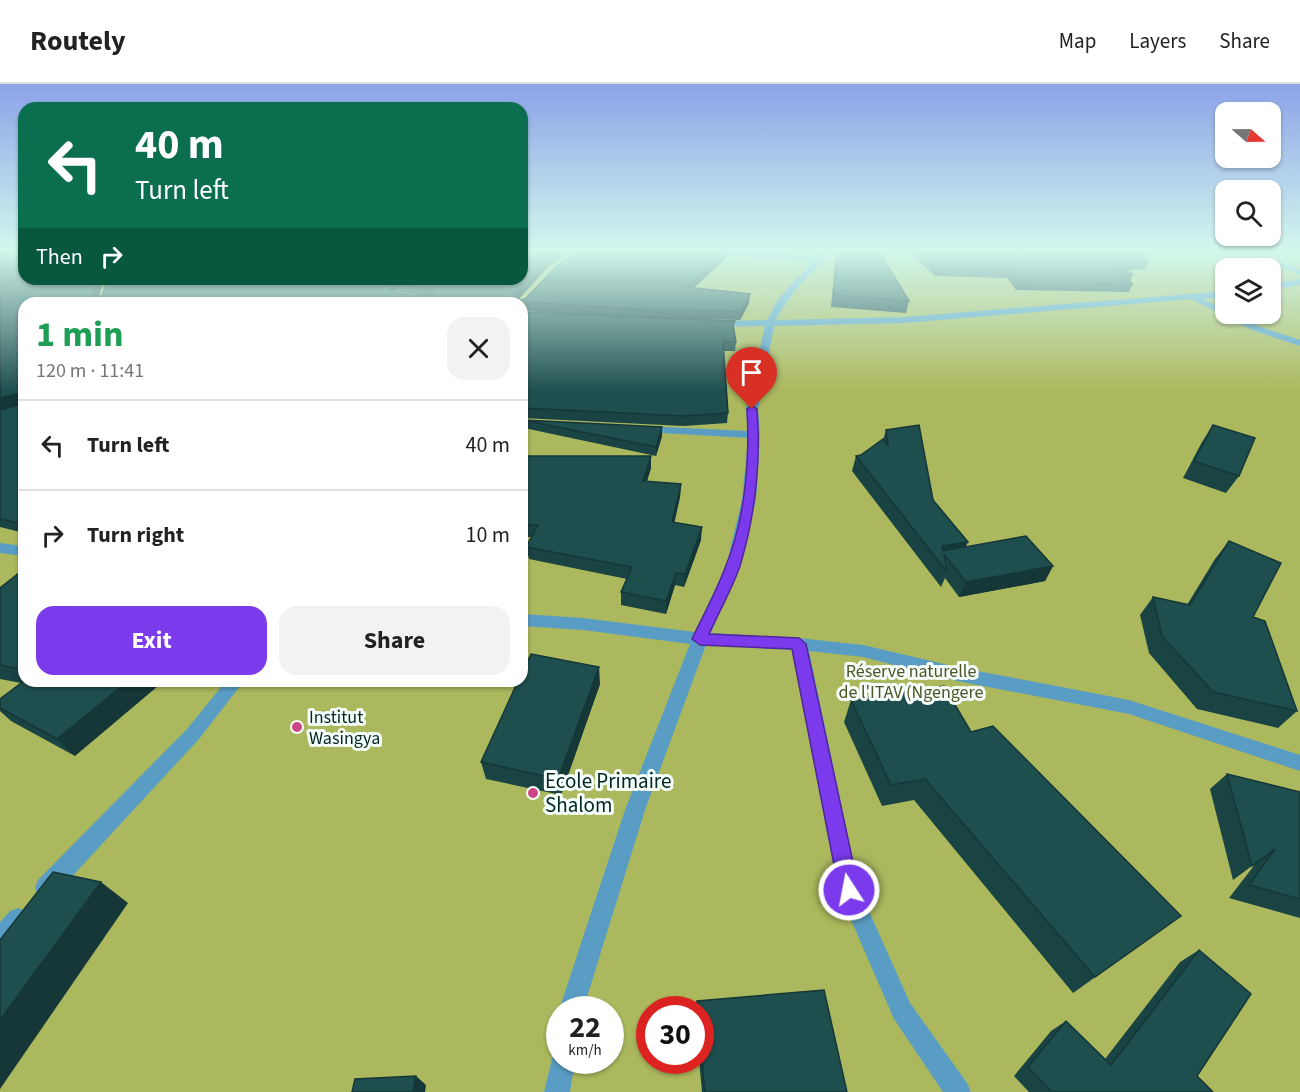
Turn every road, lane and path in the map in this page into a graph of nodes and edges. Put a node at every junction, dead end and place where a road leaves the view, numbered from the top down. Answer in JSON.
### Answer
{"nodes":[{"id":1,"x":784,"y":298,"type":"edge"},
{"id":2,"x":1180,"y":298,"type":"edge"},
{"id":3,"x":1195,"y":298,"type":"edge"},
{"id":4,"x":770,"y":323,"type":"junction"},
{"id":5,"x":705,"y":324,"type":"edge"},
{"id":6,"x":1300,"y":343,"type":"edge"},
{"id":7,"x":628,"y":428,"type":"edge"},
{"id":8,"x":754,"y":435,"type":"junction"},
{"id":9,"x":0,"y":548,"type":"edge"},
{"id":10,"x":18,"y":550,"type":"edge"},
{"id":11,"x":528,"y":620,"type":"edge"},
{"id":12,"x":700,"y":639,"type":"junction"},
{"id":13,"x":799,"y":644,"type":"junction"},
{"id":14,"x":231,"y":687,"type":"edge"},
{"id":15,"x":1300,"y":764,"type":"edge"},
{"id":16,"x":0,"y":939,"type":"edge"},
{"id":17,"x":575,"y":996,"type":"edge"},
{"id":18,"x":560,"y":1074,"type":"edge"},
{"id":19,"x":557,"y":1092,"type":"edge"},
{"id":20,"x":958,"y":1092,"type":"edge"}],
"edges":[{"from":1,"to":4,"type":"street"},
{"from":2,"to":4,"type":"street"},
{"from":3,"to":6,"type":"street"},
{"from":4,"to":5,"type":"street"},
{"from":4,"to":8,"type":"street"},
{"from":7,"to":8,"type":"street"},
{"from":8,"to":12,"type":"street"},
{"from":9,"to":10,"type":"street"},
{"from":11,"to":12,"type":"street"},
{"from":12,"to":13,"type":"street"},
{"from":12,"to":17,"type":"street"},
{"from":13,"to":15,"type":"street"},
{"from":13,"to":20,"type":"street"},
{"from":14,"to":16,"type":"street"},
{"from":18,"to":19,"type":"street"}]}
